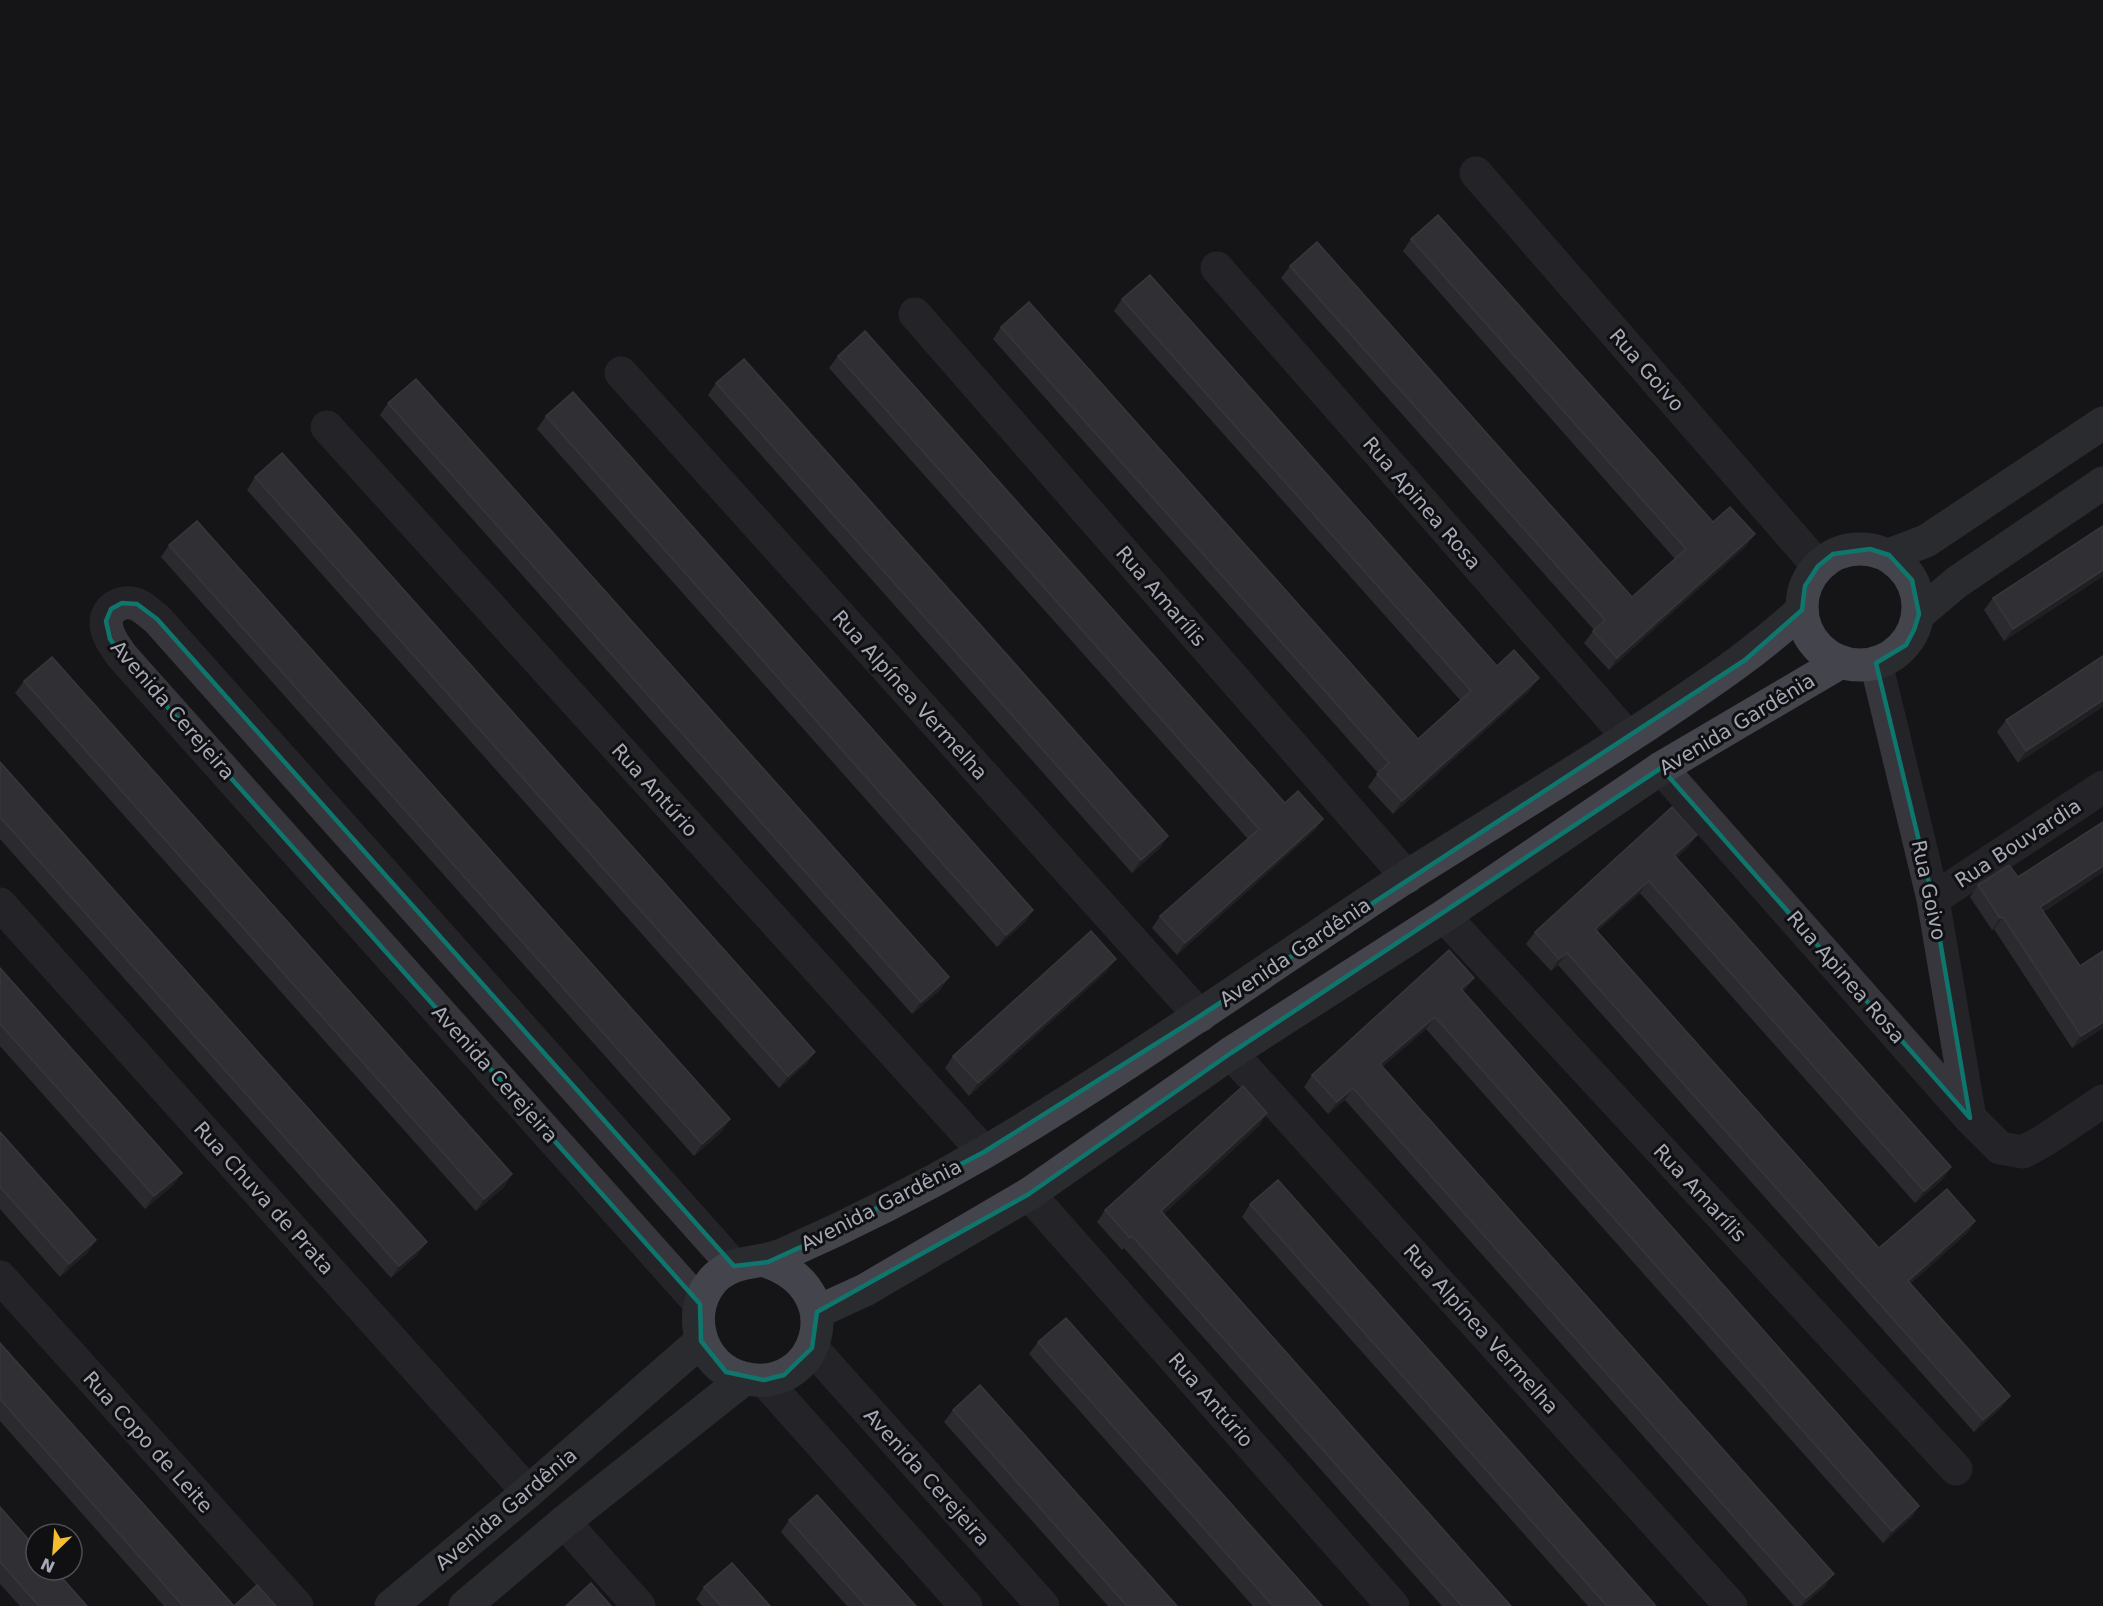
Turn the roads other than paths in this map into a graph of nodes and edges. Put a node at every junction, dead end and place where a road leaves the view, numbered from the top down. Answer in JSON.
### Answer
{"nodes":[{"id":1,"x":1476,"y":173,"type":"dead end"},
{"id":2,"x":1217,"y":268,"type":"dead end"},
{"id":3,"x":915,"y":314,"type":"dead end"},
{"id":4,"x":621,"y":373,"type":"dead end"},
{"id":5,"x":2103,"y":423,"type":"edge"},
{"id":6,"x":327,"y":427,"type":"dead end"},
{"id":7,"x":2103,"y":483,"type":"edge"},
{"id":8,"x":1888,"y":555,"type":"junction"},
{"id":9,"x":1818,"y":566,"type":"junction"},
{"id":10,"x":1802,"y":610,"type":"junction"},
{"id":11,"x":1919,"y":614,"type":"junction"},
{"id":12,"x":1841,"y":662,"type":"junction"},
{"id":13,"x":1876,"y":663,"type":"junction"},
{"id":14,"x":1628,"y":737,"type":"junction"},
{"id":15,"x":1661,"y":768,"type":"junction"},
{"id":16,"x":2103,"y":787,"type":"edge"},
{"id":17,"x":1407,"y":877,"type":"junction"},
{"id":18,"x":1933,"y":899,"type":"junction"},
{"id":19,"x":0,"y":904,"type":"edge"},
{"id":20,"x":1444,"y":916,"type":"junction"},
{"id":21,"x":1200,"y":1016,"type":"junction"},
{"id":22,"x":1231,"y":1053,"type":"junction"},
{"id":23,"x":2103,"y":1101,"type":"edge"},
{"id":24,"x":1970,"y":1118,"type":"junction"},
{"id":25,"x":984,"y":1152,"type":"junction"},
{"id":26,"x":1029,"y":1194,"type":"junction"},
{"id":27,"x":768,"y":1262,"type":"junction"},
{"id":28,"x":734,"y":1266,"type":"junction"},
{"id":29,"x":0,"y":1277,"type":"edge"},
{"id":30,"x":700,"y":1304,"type":"junction"},
{"id":31,"x":817,"y":1312,"type":"junction"},
{"id":32,"x":701,"y":1341,"type":"junction"},
{"id":33,"x":812,"y":1348,"type":"junction"},
{"id":34,"x":754,"y":1380,"type":"junction"},
{"id":35,"x":1956,"y":1469,"type":"dead end"},
{"id":36,"x":528,"y":1492,"type":"junction"},
{"id":37,"x":564,"y":1522,"type":"junction"},
{"id":38,"x":297,"y":1606,"type":"edge"},
{"id":39,"x":392,"y":1606,"type":"edge"},
{"id":40,"x":465,"y":1606,"type":"edge"},
{"id":41,"x":639,"y":1606,"type":"edge"},
{"id":42,"x":966,"y":1606,"type":"edge"},
{"id":43,"x":1043,"y":1606,"type":"edge"},
{"id":44,"x":1393,"y":1606,"type":"edge"},
{"id":45,"x":1731,"y":1606,"type":"edge"}],
"edges":[{"from":1,"to":9,"type":"street","name":"Rua Goivo"},
{"from":2,"to":14,"type":"street","name":"Rua Apinea Rosa"},
{"from":3,"to":17,"type":"street","name":"Rua Amarílis"},
{"from":4,"to":21,"type":"street","name":"Rua Alpínea Vermelha"},
{"from":5,"to":8,"type":"street"},
{"from":6,"to":25,"type":"street","name":"Rua Antúrio"},
{"from":7,"to":11,"type":"street"},
{"from":8,"to":9,"type":"street"},
{"from":8,"to":11,"type":"street"},
{"from":9,"to":10,"type":"street"},
{"from":10,"to":12,"type":"street"},
{"from":10,"to":14,"type":"street","name":"Avenida Gardênia"},
{"from":11,"to":13,"type":"street"},
{"from":12,"to":13,"type":"street"},
{"from":12,"to":15,"type":"street","name":"Avenida Gardênia"},
{"from":13,"to":18,"type":"street","name":"Rua Goivo"},
{"from":14,"to":17,"type":"street","name":"Avenida Gardênia"},
{"from":15,"to":20,"type":"street","name":"Avenida Gardênia"},
{"from":15,"to":24,"type":"street","name":"Rua Apinea Rosa"},
{"from":16,"to":18,"type":"street","name":"Rua Bouvardia"},
{"from":17,"to":21,"type":"street","name":"Avenida Gardênia"},
{"from":18,"to":24,"type":"street","name":"Rua Goivo"},
{"from":19,"to":36,"type":"street","name":"Rua Chuva de Prata"},
{"from":20,"to":22,"type":"street","name":"Avenida Gardênia"},
{"from":20,"to":35,"type":"street","name":"Rua Amarílis"},
{"from":21,"to":25,"type":"street","name":"Avenida Gardênia"},
{"from":22,"to":26,"type":"street","name":"Avenida Gardênia"},
{"from":22,"to":45,"type":"street","name":"Rua Alpínea Vermelha"},
{"from":23,"to":24,"type":"street","name":"Rua Apinea Rosa"},
{"from":25,"to":27,"type":"street","name":"Avenida Gardênia"},
{"from":26,"to":31,"type":"street","name":"Avenida Gardênia"},
{"from":26,"to":44,"type":"street","name":"Rua Antúrio"},
{"from":27,"to":28,"type":"street"},
{"from":27,"to":31,"type":"street"},
{"from":28,"to":30,"type":"street"},
{"from":28,"to":30,"type":"street","name":"Avenida Cerejeira"},
{"from":29,"to":38,"type":"street","name":"Rua Copo de Leite"},
{"from":30,"to":32,"type":"street"},
{"from":31,"to":33,"type":"street"},
{"from":32,"to":34,"type":"street"},
{"from":32,"to":36,"type":"street","name":"Avenida Gardênia"},
{"from":33,"to":34,"type":"street"},
{"from":33,"to":43,"type":"street","name":"Avenida Cerejeira"},
{"from":34,"to":37,"type":"street"},
{"from":34,"to":42,"type":"street"},
{"from":36,"to":39,"type":"street","name":"Avenida Gardênia"},
{"from":37,"to":40,"type":"street"},
{"from":37,"to":41,"type":"street"}]}
